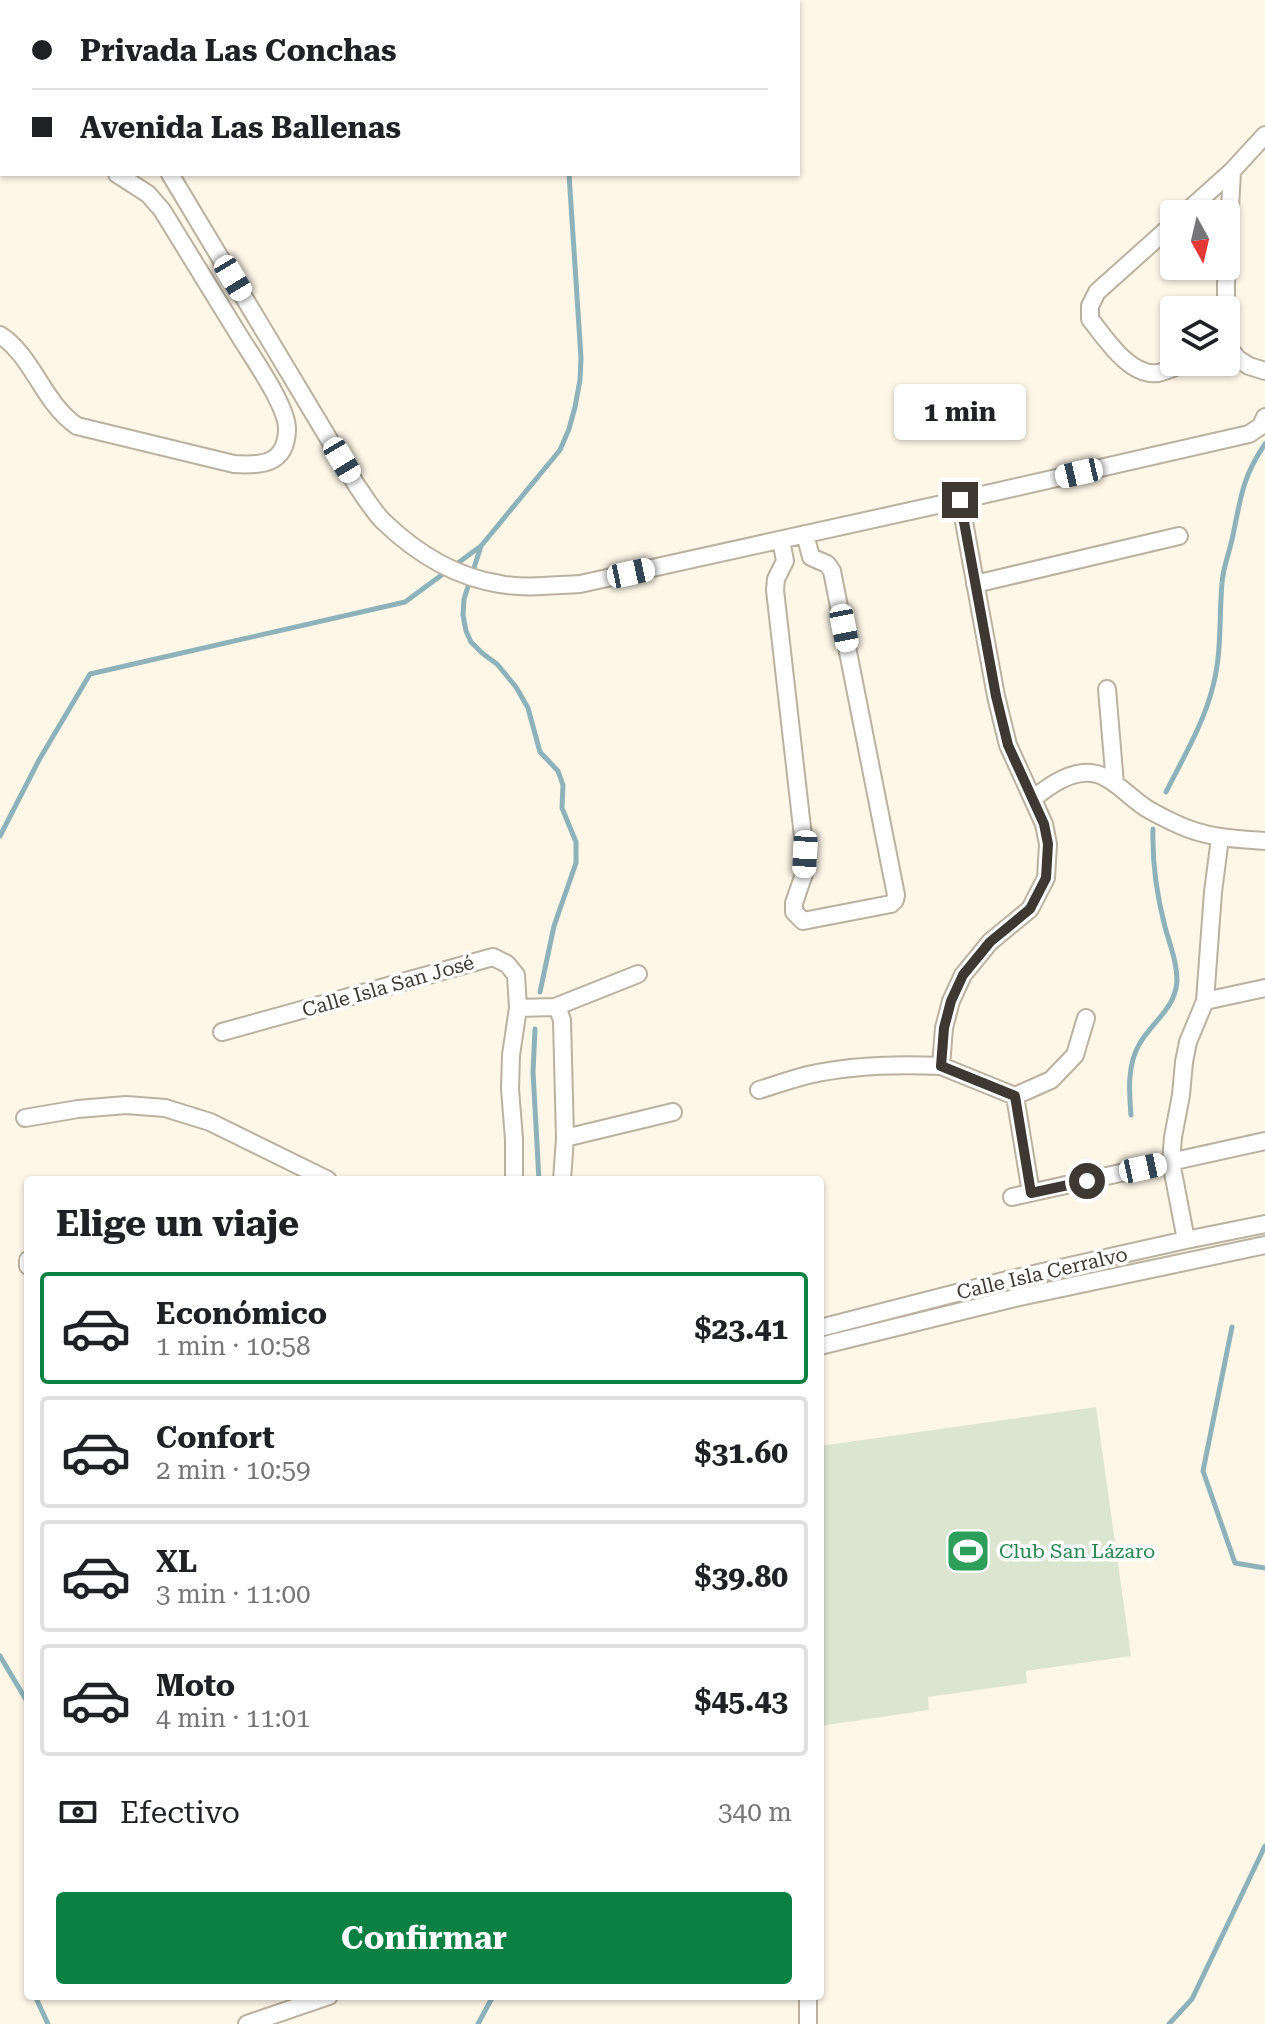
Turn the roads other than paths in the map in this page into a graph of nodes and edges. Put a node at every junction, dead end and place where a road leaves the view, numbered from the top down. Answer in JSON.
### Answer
{"nodes":[{"id":1,"x":1265,"y":135,"type":"edge"},
{"id":2,"x":1232,"y":171,"type":"junction"},
{"id":3,"x":120,"y":176,"type":"edge"},
{"id":4,"x":171,"y":176,"type":"edge"},
{"id":5,"x":1200,"y":200,"type":"edge"},
{"id":6,"x":1160,"y":236,"type":"edge"},
{"id":7,"x":1226,"y":296,"type":"edge"},
{"id":8,"x":0,"y":335,"type":"edge"},
{"id":9,"x":1240,"y":360,"type":"edge"},
{"id":10,"x":1265,"y":371,"type":"edge"},
{"id":11,"x":1160,"y":372,"type":"edge"},
{"id":12,"x":1265,"y":417,"type":"edge"},
{"id":13,"x":960,"y":500,"type":"junction"},
{"id":14,"x":805,"y":534,"type":"junction"},
{"id":15,"x":1179,"y":536,"type":"dead end"},
{"id":16,"x":781,"y":540,"type":"junction"},
{"id":17,"x":975,"y":584,"type":"junction"},
{"id":18,"x":1107,"y":689,"type":"dead end"},
{"id":19,"x":1115,"y":784,"type":"junction"},
{"id":20,"x":1033,"y":799,"type":"junction"},
{"id":21,"x":1220,"y":838,"type":"junction"},
{"id":22,"x":1264,"y":840,"type":"edge"},
{"id":23,"x":638,"y":974,"type":"dead end"},
{"id":24,"x":1265,"y":988,"type":"edge"},
{"id":25,"x":1205,"y":1001,"type":"junction"},
{"id":26,"x":555,"y":1007,"type":"junction"},
{"id":27,"x":518,"y":1008,"type":"junction"},
{"id":28,"x":1086,"y":1018,"type":"dead end"},
{"id":29,"x":222,"y":1032,"type":"dead end"},
{"id":30,"x":941,"y":1066,"type":"junction"},
{"id":31,"x":759,"y":1090,"type":"dead end"},
{"id":32,"x":1015,"y":1096,"type":"junction"},
{"id":33,"x":673,"y":1112,"type":"dead end"},
{"id":34,"x":25,"y":1118,"type":"dead end"},
{"id":35,"x":565,"y":1138,"type":"junction"},
{"id":36,"x":1265,"y":1141,"type":"edge"},
{"id":37,"x":1171,"y":1162,"type":"junction"},
{"id":38,"x":320,"y":1176,"type":"edge"},
{"id":39,"x":514,"y":1176,"type":"edge"},
{"id":40,"x":562,"y":1176,"type":"edge"},
{"id":41,"x":1031,"y":1193,"type":"junction"},
{"id":42,"x":1012,"y":1197,"type":"dead end"},
{"id":43,"x":1265,"y":1224,"type":"edge"},
{"id":44,"x":1186,"y":1240,"type":"junction"},
{"id":45,"x":1265,"y":1245,"type":"edge"},
{"id":46,"x":824,"y":1327,"type":"edge"},
{"id":47,"x":824,"y":1345,"type":"edge"},
{"id":48,"x":317,"y":2000,"type":"edge"},
{"id":49,"x":808,"y":2000,"type":"edge"},
{"id":50,"x":247,"y":2024,"type":"edge"},
{"id":51,"x":808,"y":2024,"type":"edge"}],
"edges":[{"from":1,"to":2,"type":"street"},
{"from":2,"to":5,"type":"street"},
{"from":2,"to":7,"type":"street"},
{"from":3,"to":8,"type":"street"},
{"from":4,"to":16,"type":"street"},
{"from":6,"to":11,"type":"street"},
{"from":9,"to":10,"type":"street"},
{"from":12,"to":13,"type":"street"},
{"from":13,"to":14,"type":"street"},
{"from":13,"to":17,"type":"street"},
{"from":14,"to":16,"type":"street"},
{"from":14,"to":16,"type":"street"},
{"from":15,"to":17,"type":"street"},
{"from":17,"to":20,"type":"street"},
{"from":18,"to":19,"type":"street"},
{"from":19,"to":20,"type":"street"},
{"from":19,"to":21,"type":"street"},
{"from":20,"to":30,"type":"street"},
{"from":21,"to":22,"type":"street"},
{"from":21,"to":25,"type":"street"},
{"from":23,"to":26,"type":"street"},
{"from":24,"to":25,"type":"street"},
{"from":25,"to":37,"type":"street"},
{"from":26,"to":27,"type":"street"},
{"from":26,"to":35,"type":"street"},
{"from":27,"to":29,"type":"street","name":"Calle Isla San José"},
{"from":27,"to":39,"type":"street","name":"Calle Isla San José"},
{"from":28,"to":32,"type":"street"},
{"from":30,"to":31,"type":"street"},
{"from":30,"to":32,"type":"street"},
{"from":32,"to":41,"type":"street"},
{"from":33,"to":35,"type":"street"},
{"from":34,"to":38,"type":"street"},
{"from":35,"to":40,"type":"street"},
{"from":36,"to":37,"type":"street"},
{"from":37,"to":41,"type":"street"},
{"from":37,"to":44,"type":"street"},
{"from":41,"to":42,"type":"street"},
{"from":43,"to":44,"type":"street","name":"Calle Isla Cerralvo"},
{"from":44,"to":46,"type":"street","name":"Calle Isla Cerralvo"},
{"from":45,"to":47,"type":"street","name":"Calle Isla Cerralvo"},
{"from":48,"to":50,"type":"street"},
{"from":49,"to":51,"type":"street"}]}
